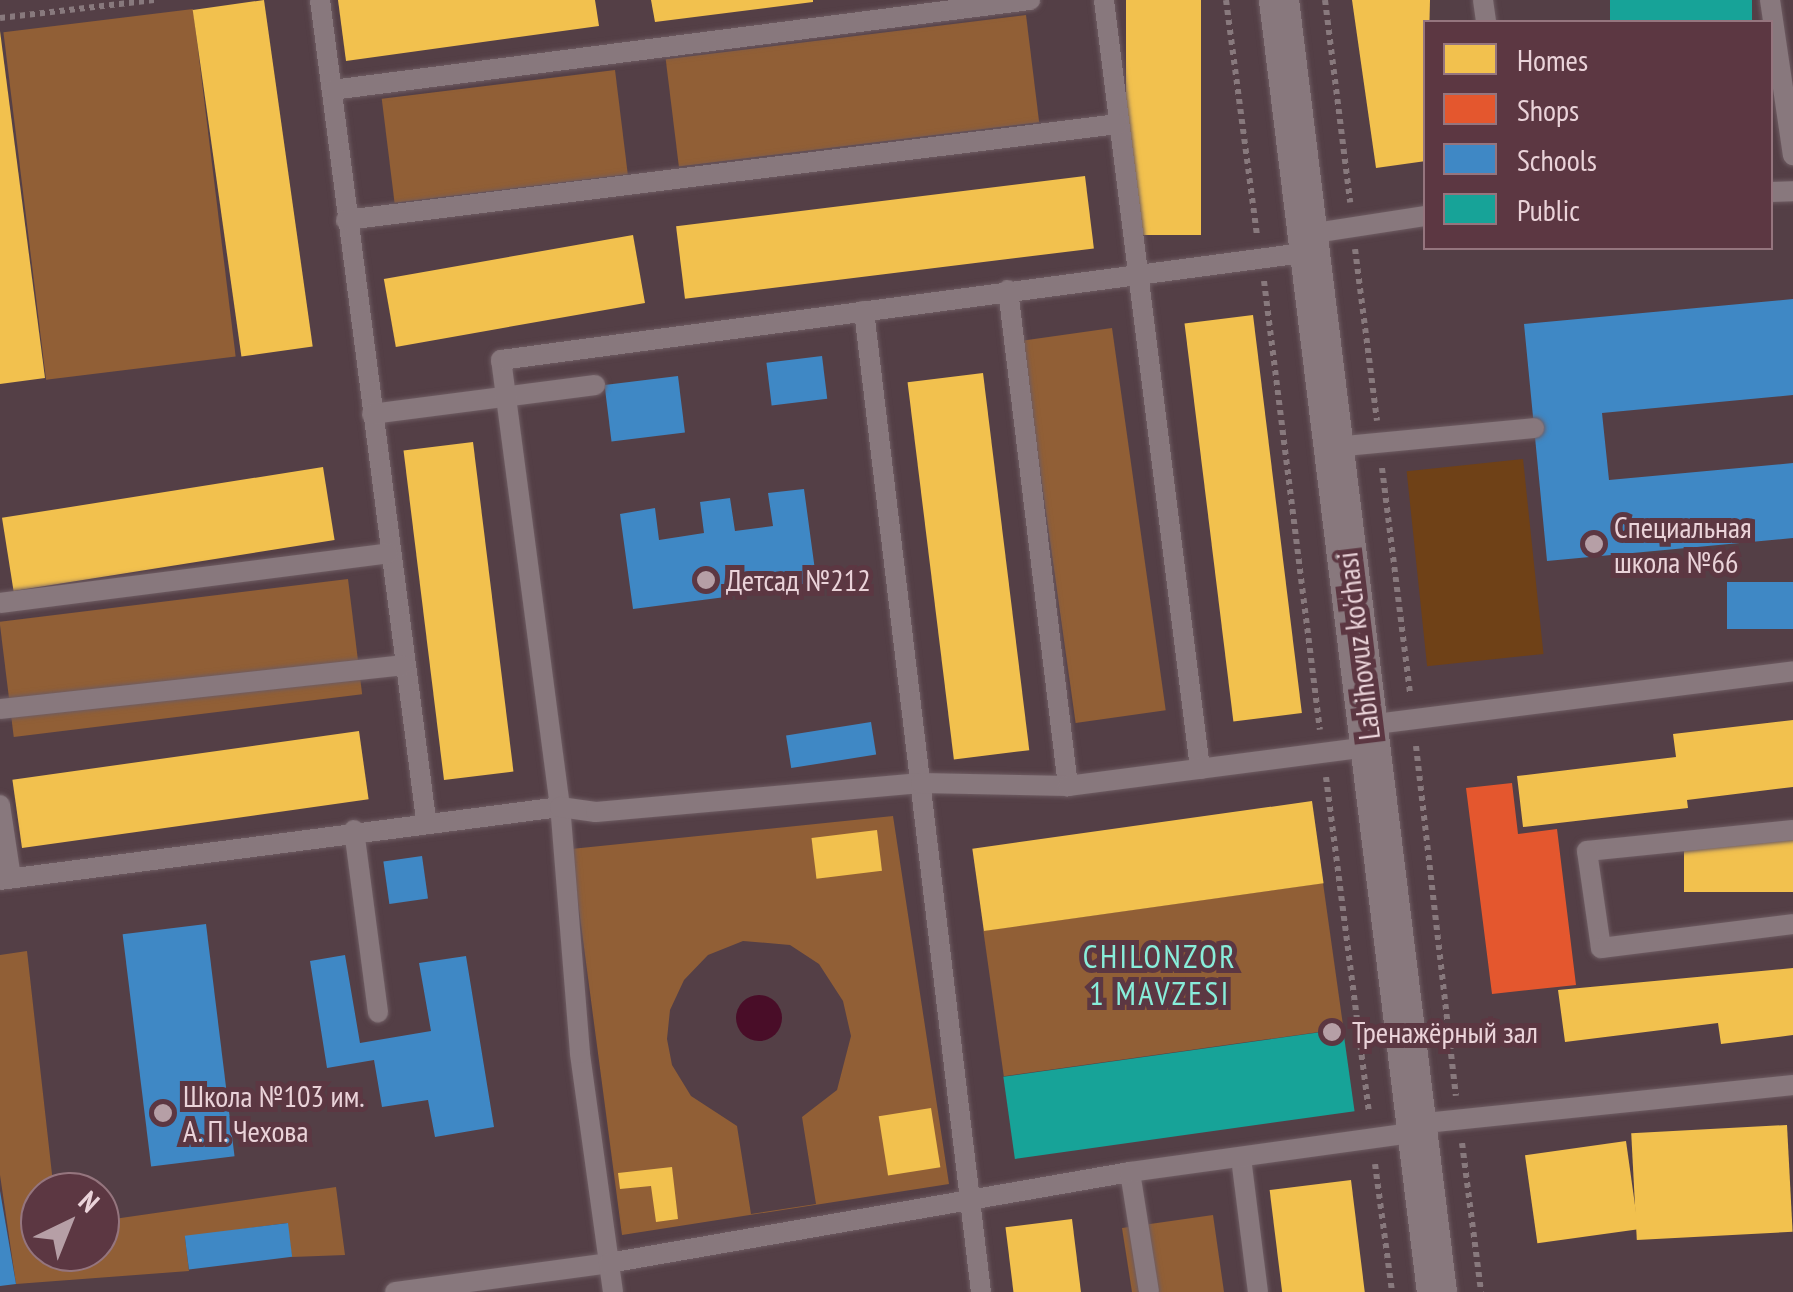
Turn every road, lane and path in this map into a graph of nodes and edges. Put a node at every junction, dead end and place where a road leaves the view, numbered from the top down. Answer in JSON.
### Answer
{"nodes":[{"id":1,"x":154,"y":0,"type":"edge"},
{"id":2,"x":320,"y":0,"type":"edge"},
{"id":3,"x":1030,"y":0,"type":"edge"},
{"id":4,"x":1104,"y":0,"type":"edge"},
{"id":5,"x":1226,"y":0,"type":"edge"},
{"id":6,"x":1280,"y":0,"type":"edge"},
{"id":7,"x":1325,"y":0,"type":"edge"},
{"id":8,"x":0,"y":18,"type":"edge"},
{"id":9,"x":1773,"y":20,"type":"edge"},
{"id":10,"x":332,"y":90,"type":"junction"},
{"id":11,"x":1118,"y":124,"type":"junction"},
{"id":12,"x":1793,"y":156,"type":"edge"},
{"id":13,"x":1423,"y":216,"type":"edge"},
{"id":14,"x":346,"y":220,"type":"junction"},
{"id":15,"x":1352,"y":228,"type":"junction"},
{"id":16,"x":1309,"y":243,"type":"junction"},
{"id":17,"x":1261,"y":258,"type":"junction"},
{"id":18,"x":1141,"y":274,"type":"junction"},
{"id":19,"x":1008,"y":290,"type":"junction"},
{"id":20,"x":864,"y":311,"type":"junction"},
{"id":21,"x":594,"y":385,"type":"dead end"},
{"id":22,"x":506,"y":395,"type":"junction"},
{"id":23,"x":372,"y":414,"type":"junction"},
{"id":24,"x":1534,"y":428,"type":"dead end"},
{"id":25,"x":1379,"y":442,"type":"junction"},
{"id":26,"x":1334,"y":447,"type":"junction"},
{"id":27,"x":388,"y":553,"type":"junction"},
{"id":28,"x":0,"y":603,"type":"edge"},
{"id":29,"x":402,"y":665,"type":"junction"},
{"id":30,"x":1793,"y":671,"type":"edge"},
{"id":31,"x":0,"y":709,"type":"edge"},
{"id":32,"x":1414,"y":719,"type":"junction"},
{"id":33,"x":1369,"y":736,"type":"junction"},
{"id":34,"x":1322,"y":753,"type":"junction"},
{"id":35,"x":1200,"y":769,"type":"junction"},
{"id":36,"x":921,"y":783,"type":"junction"},
{"id":37,"x":1068,"y":786,"type":"junction"},
{"id":38,"x":0,"y":804,"type":"edge"},
{"id":39,"x":560,"y":807,"type":"junction"},
{"id":40,"x":426,"y":820,"type":"junction"},
{"id":41,"x":354,"y":830,"type":"junction"},
{"id":42,"x":1793,"y":830,"type":"edge"},
{"id":43,"x":6,"y":879,"type":"edge"},
{"id":44,"x":1793,"y":924,"type":"edge"},
{"id":45,"x":378,"y":1012,"type":"dead end"},
{"id":46,"x":1793,"y":1085,"type":"edge"},
{"id":47,"x":1459,"y":1120,"type":"junction"},
{"id":48,"x":1417,"y":1128,"type":"junction"},
{"id":49,"x":1372,"y":1139,"type":"junction"},
{"id":50,"x":1242,"y":1158,"type":"junction"},
{"id":51,"x":1130,"y":1172,"type":"junction"},
{"id":52,"x":968,"y":1200,"type":"junction"},
{"id":53,"x":609,"y":1262,"type":"junction"},
{"id":54,"x":483,"y":1287,"type":"edge"},
{"id":55,"x":395,"y":1292,"type":"edge"},
{"id":56,"x":614,"y":1292,"type":"edge"},
{"id":57,"x":981,"y":1292,"type":"edge"},
{"id":58,"x":1149,"y":1292,"type":"edge"},
{"id":59,"x":1258,"y":1292,"type":"edge"},
{"id":60,"x":1392,"y":1292,"type":"edge"},
{"id":61,"x":1436,"y":1292,"type":"edge"},
{"id":62,"x":1481,"y":1292,"type":"edge"}],
"edges":[{"from":1,"to":8,"type":"path"},
{"from":2,"to":10,"type":"lane"},
{"from":3,"to":10,"type":"lane"},
{"from":4,"to":11,"type":"lane"},
{"from":5,"to":17,"type":"path"},
{"from":6,"to":16,"type":"street","name":"Labihovuz ko'chasi"},
{"from":7,"to":15,"type":"path"},
{"from":9,"to":12,"type":"lane"},
{"from":10,"to":14,"type":"lane"},
{"from":11,"to":14,"type":"lane"},
{"from":11,"to":18,"type":"lane"},
{"from":13,"to":15,"type":"lane"},
{"from":14,"to":23,"type":"lane"},
{"from":15,"to":16,"type":"lane"},
{"from":15,"to":25,"type":"path"},
{"from":16,"to":17,"type":"lane"},
{"from":16,"to":26,"type":"street","name":"Labihovuz ko'chasi"},
{"from":17,"to":18,"type":"lane"},
{"from":17,"to":34,"type":"path"},
{"from":18,"to":19,"type":"lane"},
{"from":18,"to":35,"type":"lane"},
{"from":19,"to":20,"type":"lane"},
{"from":19,"to":37,"type":"lane"},
{"from":20,"to":22,"type":"lane"},
{"from":20,"to":36,"type":"lane"},
{"from":21,"to":22,"type":"lane"},
{"from":22,"to":23,"type":"lane"},
{"from":22,"to":39,"type":"lane"},
{"from":23,"to":27,"type":"lane"},
{"from":24,"to":25,"type":"lane"},
{"from":25,"to":26,"type":"lane"},
{"from":25,"to":32,"type":"path"},
{"from":26,"to":33,"type":"street","name":"Labihovuz ko'chasi"},
{"from":27,"to":28,"type":"lane"},
{"from":27,"to":29,"type":"lane"},
{"from":29,"to":31,"type":"lane"},
{"from":29,"to":40,"type":"lane"},
{"from":30,"to":32,"type":"lane"},
{"from":32,"to":33,"type":"lane"},
{"from":32,"to":47,"type":"path"},
{"from":33,"to":34,"type":"lane"},
{"from":33,"to":48,"type":"street","name":"Labihovuz ko'chasi"},
{"from":34,"to":35,"type":"lane"},
{"from":34,"to":49,"type":"path"},
{"from":35,"to":37,"type":"lane"},
{"from":36,"to":37,"type":"lane"},
{"from":36,"to":39,"type":"lane"},
{"from":36,"to":52,"type":"lane"},
{"from":38,"to":43,"type":"lane"},
{"from":39,"to":40,"type":"lane"},
{"from":39,"to":53,"type":"lane"},
{"from":40,"to":41,"type":"lane"},
{"from":41,"to":43,"type":"lane"},
{"from":41,"to":45,"type":"lane"},
{"from":42,"to":44,"type":"lane"},
{"from":46,"to":47,"type":"lane"},
{"from":47,"to":48,"type":"lane"},
{"from":47,"to":62,"type":"path"},
{"from":48,"to":49,"type":"lane"},
{"from":48,"to":61,"type":"street","name":"Labihovuz ko'chasi"},
{"from":49,"to":50,"type":"lane"},
{"from":49,"to":60,"type":"path"},
{"from":50,"to":51,"type":"lane"},
{"from":50,"to":59,"type":"lane"},
{"from":51,"to":52,"type":"lane"},
{"from":51,"to":58,"type":"lane"},
{"from":52,"to":53,"type":"lane"},
{"from":52,"to":57,"type":"lane"},
{"from":53,"to":54,"type":"lane"},
{"from":53,"to":56,"type":"lane"},
{"from":54,"to":55,"type":"lane"}]}
